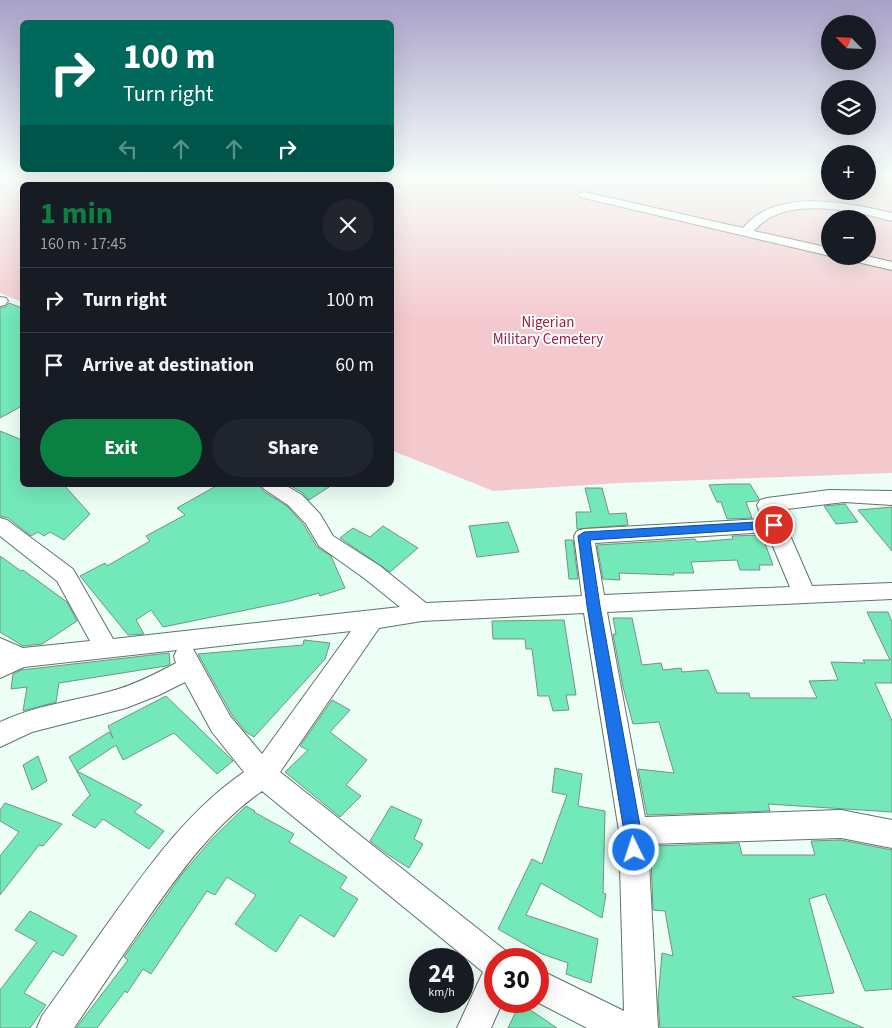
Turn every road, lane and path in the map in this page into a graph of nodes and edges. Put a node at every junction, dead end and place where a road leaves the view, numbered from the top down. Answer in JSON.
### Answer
{"nodes":[{"id":1,"x":708,"y":224,"type":"edge"},
{"id":2,"x":754,"y":224,"type":"edge"},
{"id":3,"x":746,"y":233,"type":"junction"},
{"id":4,"x":821,"y":250,"type":"edge"},
{"id":5,"x":876,"y":262,"type":"edge"},
{"id":6,"x":892,"y":266,"type":"edge"},
{"id":7,"x":275,"y":487,"type":"edge"},
{"id":8,"x":892,"y":498,"type":"edge"},
{"id":9,"x":0,"y":525,"type":"edge"},
{"id":10,"x":774,"y":525,"type":"junction"},
{"id":11,"x":892,"y":591,"type":"edge"},
{"id":12,"x":806,"y":596,"type":"junction"},
{"id":13,"x":594,"y":606,"type":"junction"},
{"id":14,"x":422,"y":612,"type":"junction"},
{"id":15,"x":372,"y":620,"type":"junction"},
{"id":16,"x":182,"y":640,"type":"junction"},
{"id":17,"x":0,"y":647,"type":"edge"},
{"id":18,"x":107,"y":648,"type":"junction"},
{"id":19,"x":22,"y":658,"type":"junction"},
{"id":20,"x":0,"y":668,"type":"edge"},
{"id":21,"x":189,"y":668,"type":"junction"},
{"id":22,"x":0,"y":735,"type":"edge"},
{"id":23,"x":263,"y":775,"type":"junction"},
{"id":24,"x":633,"y":831,"type":"junction"},
{"id":25,"x":892,"y":834,"type":"edge"},
{"id":26,"x":484,"y":953,"type":"edge"},
{"id":27,"x":549,"y":991,"type":"edge"},
{"id":28,"x":484,"y":1006,"type":"edge"},
{"id":29,"x":54,"y":1028,"type":"edge"},
{"id":30,"x":474,"y":1028,"type":"edge"},
{"id":31,"x":622,"y":1028,"type":"edge"},
{"id":32,"x":641,"y":1028,"type":"edge"}],
"edges":[{"from":1,"to":3,"type":"street"},
{"from":2,"to":3,"type":"street"},
{"from":3,"to":4,"type":"street"},
{"from":5,"to":6,"type":"street"},
{"from":7,"to":14,"type":"street"},
{"from":8,"to":10,"type":"street"},
{"from":9,"to":18,"type":"street"},
{"from":10,"to":12,"type":"street"},
{"from":10,"to":13,"type":"street"},
{"from":11,"to":12,"type":"street"},
{"from":12,"to":13,"type":"street"},
{"from":13,"to":14,"type":"street"},
{"from":13,"to":24,"type":"street"},
{"from":14,"to":15,"type":"street"},
{"from":15,"to":16,"type":"street"},
{"from":15,"to":23,"type":"street"},
{"from":16,"to":18,"type":"street"},
{"from":16,"to":21,"type":"street"},
{"from":17,"to":19,"type":"street"},
{"from":18,"to":19,"type":"street"},
{"from":19,"to":20,"type":"street"},
{"from":21,"to":22,"type":"street"},
{"from":21,"to":23,"type":"street"},
{"from":23,"to":26,"type":"street"},
{"from":23,"to":29,"type":"street"},
{"from":24,"to":25,"type":"street"},
{"from":24,"to":32,"type":"street"},
{"from":27,"to":31,"type":"street"},
{"from":28,"to":30,"type":"street"}]}
